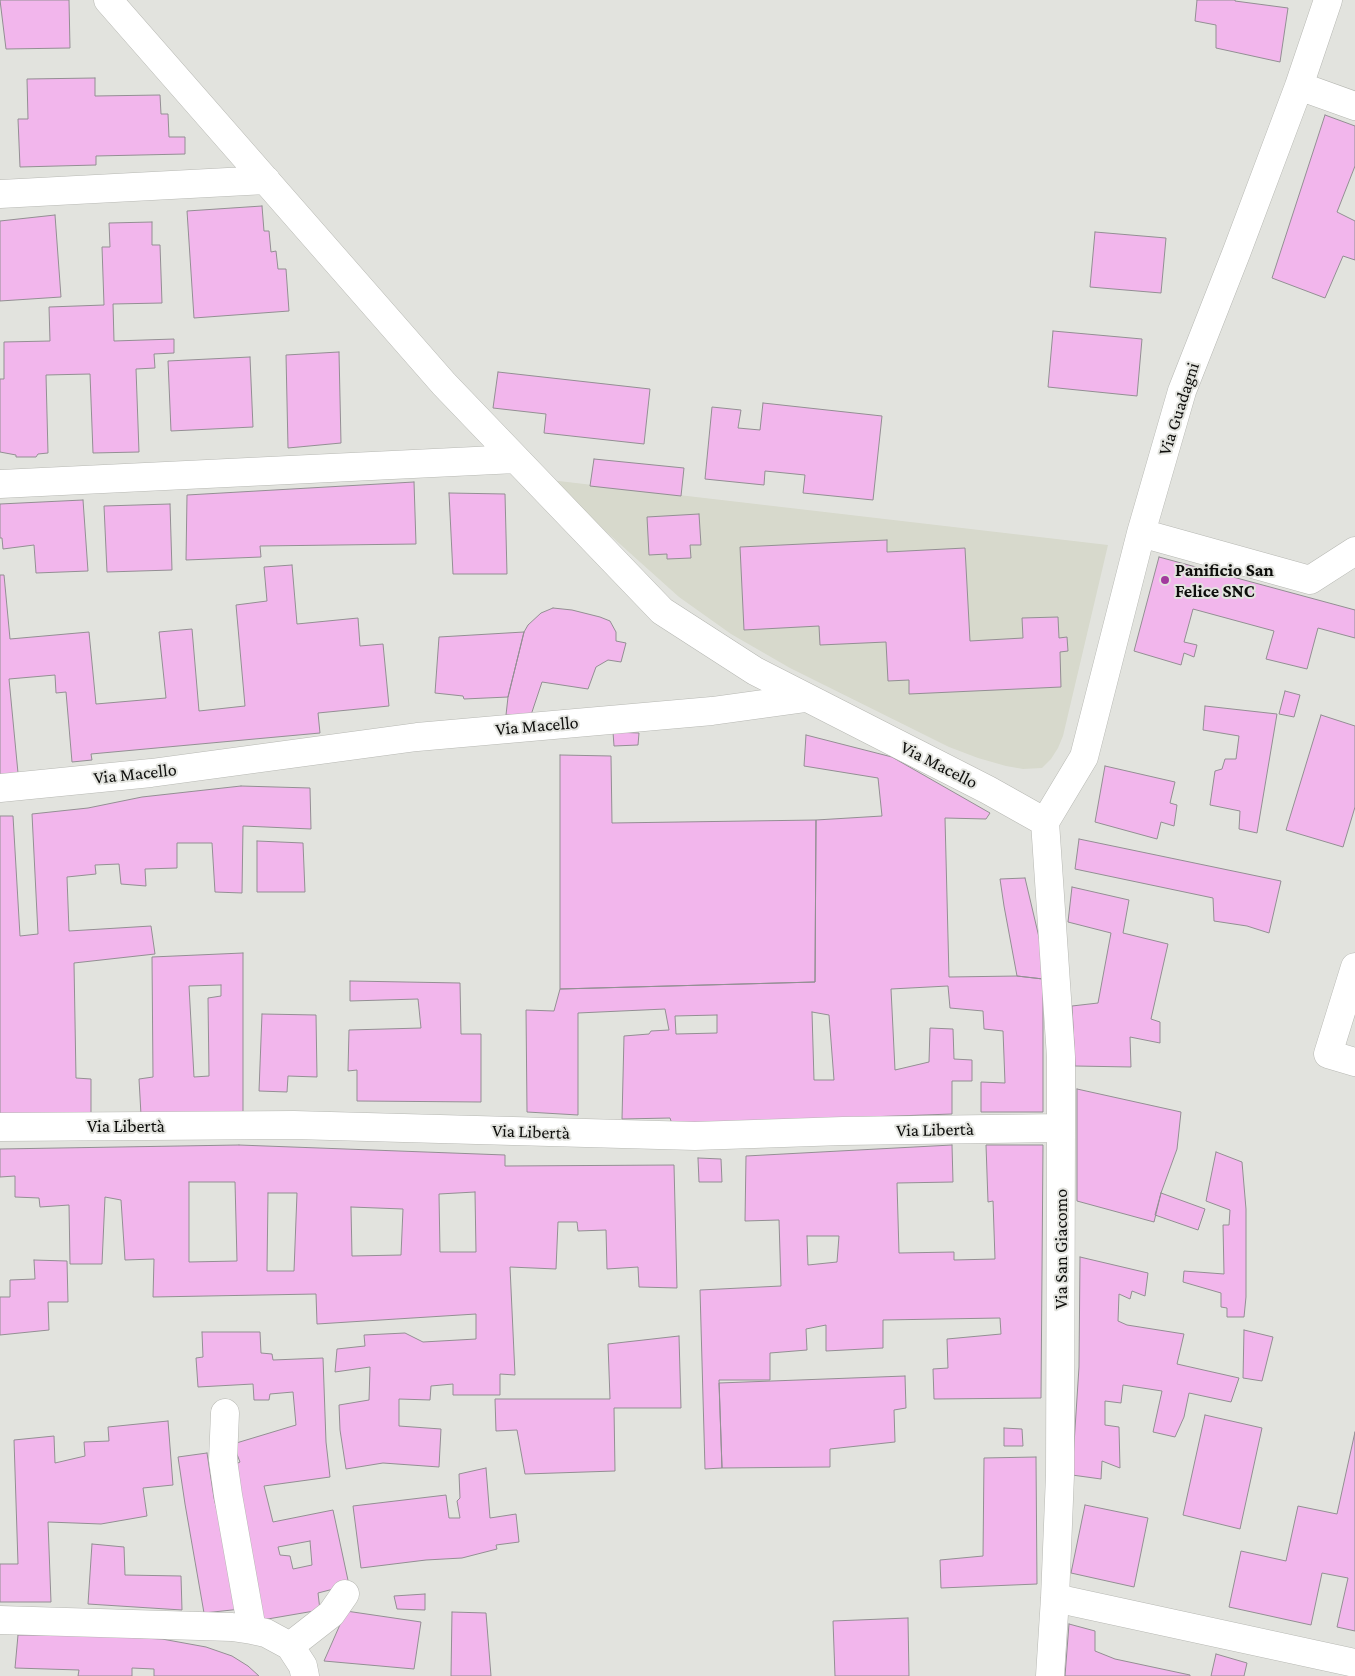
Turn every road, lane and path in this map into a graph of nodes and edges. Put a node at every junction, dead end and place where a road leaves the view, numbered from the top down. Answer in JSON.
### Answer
{"nodes":[{"id":1,"x":108,"y":0,"type":"edge"},
{"id":2,"x":1328,"y":0,"type":"edge"},
{"id":3,"x":1299,"y":86,"type":"junction"},
{"id":4,"x":1355,"y":106,"type":"edge"},
{"id":5,"x":266,"y":180,"type":"junction"},
{"id":6,"x":0,"y":194,"type":"edge"},
{"id":7,"x":516,"y":459,"type":"junction"},
{"id":8,"x":0,"y":484,"type":"edge"},
{"id":9,"x":1141,"y":533,"type":"junction"},
{"id":10,"x":1355,"y":550,"type":"edge"},
{"id":11,"x":806,"y":698,"type":"junction"},
{"id":12,"x":0,"y":788,"type":"edge"},
{"id":13,"x":1045,"y":822,"type":"junction"},
{"id":14,"x":1355,"y":966,"type":"edge"},
{"id":15,"x":1355,"y":1062,"type":"edge"},
{"id":16,"x":0,"y":1127,"type":"edge"},
{"id":17,"x":1061,"y":1128,"type":"junction"},
{"id":18,"x":225,"y":1413,"type":"dead end"},
{"id":19,"x":345,"y":1594,"type":"dead end"},
{"id":20,"x":1056,"y":1598,"type":"junction"},
{"id":21,"x":0,"y":1620,"type":"edge"},
{"id":22,"x":252,"y":1630,"type":"junction"},
{"id":23,"x":290,"y":1646,"type":"junction"},
{"id":24,"x":1355,"y":1663,"type":"edge"},
{"id":25,"x":306,"y":1676,"type":"edge"},
{"id":26,"x":1050,"y":1676,"type":"edge"}],
"edges":[{"from":1,"to":5,"type":"street"},
{"from":2,"to":3,"type":"street","name":"Via Guadagni"},
{"from":3,"to":4,"type":"street"},
{"from":3,"to":9,"type":"street","name":"Via Guadagni"},
{"from":5,"to":6,"type":"street"},
{"from":5,"to":7,"type":"street"},
{"from":7,"to":8,"type":"street"},
{"from":7,"to":11,"type":"street"},
{"from":9,"to":10,"type":"street"},
{"from":9,"to":13,"type":"street","name":"Via Guadagni"},
{"from":11,"to":12,"type":"street","name":"Via Macello"},
{"from":11,"to":13,"type":"street","name":"Via Macello"},
{"from":13,"to":17,"type":"street","name":"Via San Giacomo"},
{"from":14,"to":15,"type":"street"},
{"from":16,"to":17,"type":"street","name":"Via Libertà"},
{"from":17,"to":20,"type":"street","name":"Via San Giacomo"},
{"from":18,"to":22,"type":"street"},
{"from":19,"to":23,"type":"street"},
{"from":20,"to":24,"type":"street"},
{"from":20,"to":26,"type":"street","name":"Via San Giacomo"},
{"from":21,"to":22,"type":"street"},
{"from":22,"to":23,"type":"street"},
{"from":23,"to":25,"type":"street"}]}
